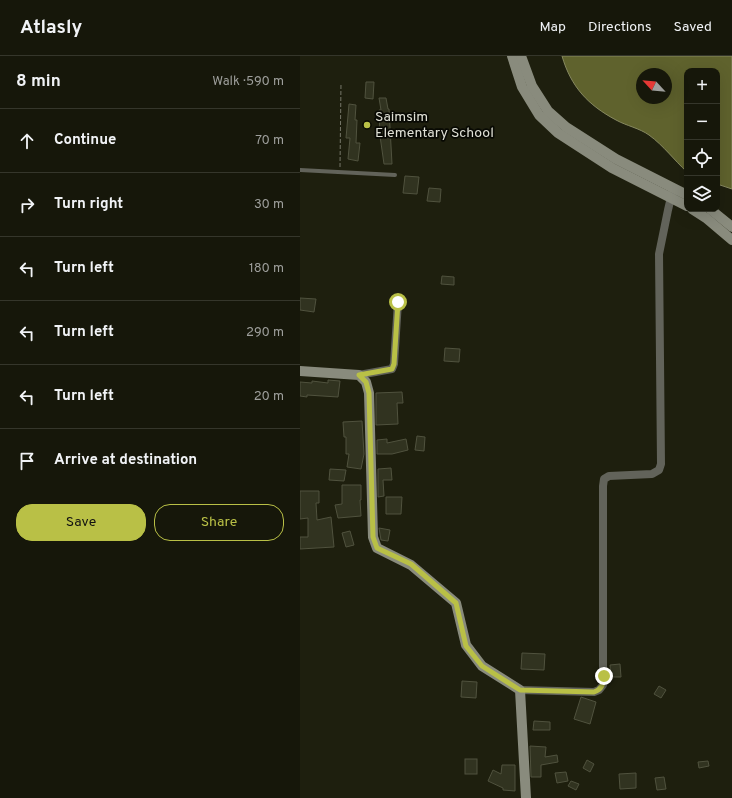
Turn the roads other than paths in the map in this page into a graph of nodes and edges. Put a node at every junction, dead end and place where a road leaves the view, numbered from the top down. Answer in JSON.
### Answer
{"nodes":[{"id":1,"x":512,"y":56,"type":"edge"},
{"id":2,"x":521,"y":56,"type":"edge"},
{"id":3,"x":300,"y":170,"type":"edge"},
{"id":4,"x":395,"y":175,"type":"dead end"},
{"id":5,"x":672,"y":193,"type":"junction"},
{"id":6,"x":684,"y":195,"type":"edge"},
{"id":7,"x":684,"y":203,"type":"edge"},
{"id":8,"x":697,"y":212,"type":"edge"},
{"id":9,"x":714,"y":212,"type":"edge"},
{"id":10,"x":732,"y":227,"type":"edge"},
{"id":11,"x":732,"y":240,"type":"edge"},
{"id":12,"x":398,"y":302,"type":"dead end"},
{"id":13,"x":300,"y":371,"type":"edge"},
{"id":14,"x":359,"y":375,"type":"junction"},
{"id":15,"x":520,"y":690,"type":"junction"},
{"id":16,"x":526,"y":798,"type":"edge"}],
"edges":[{"from":1,"to":5,"type":"street"},
{"from":2,"to":5,"type":"street"},
{"from":3,"to":4,"type":"lane"},
{"from":5,"to":6,"type":"street"},
{"from":5,"to":7,"type":"street"},
{"from":5,"to":15,"type":"street"},
{"from":8,"to":11,"type":"street"},
{"from":9,"to":10,"type":"street"},
{"from":12,"to":14,"type":"street"},
{"from":13,"to":14,"type":"street"},
{"from":14,"to":15,"type":"street"},
{"from":15,"to":16,"type":"street"}]}
